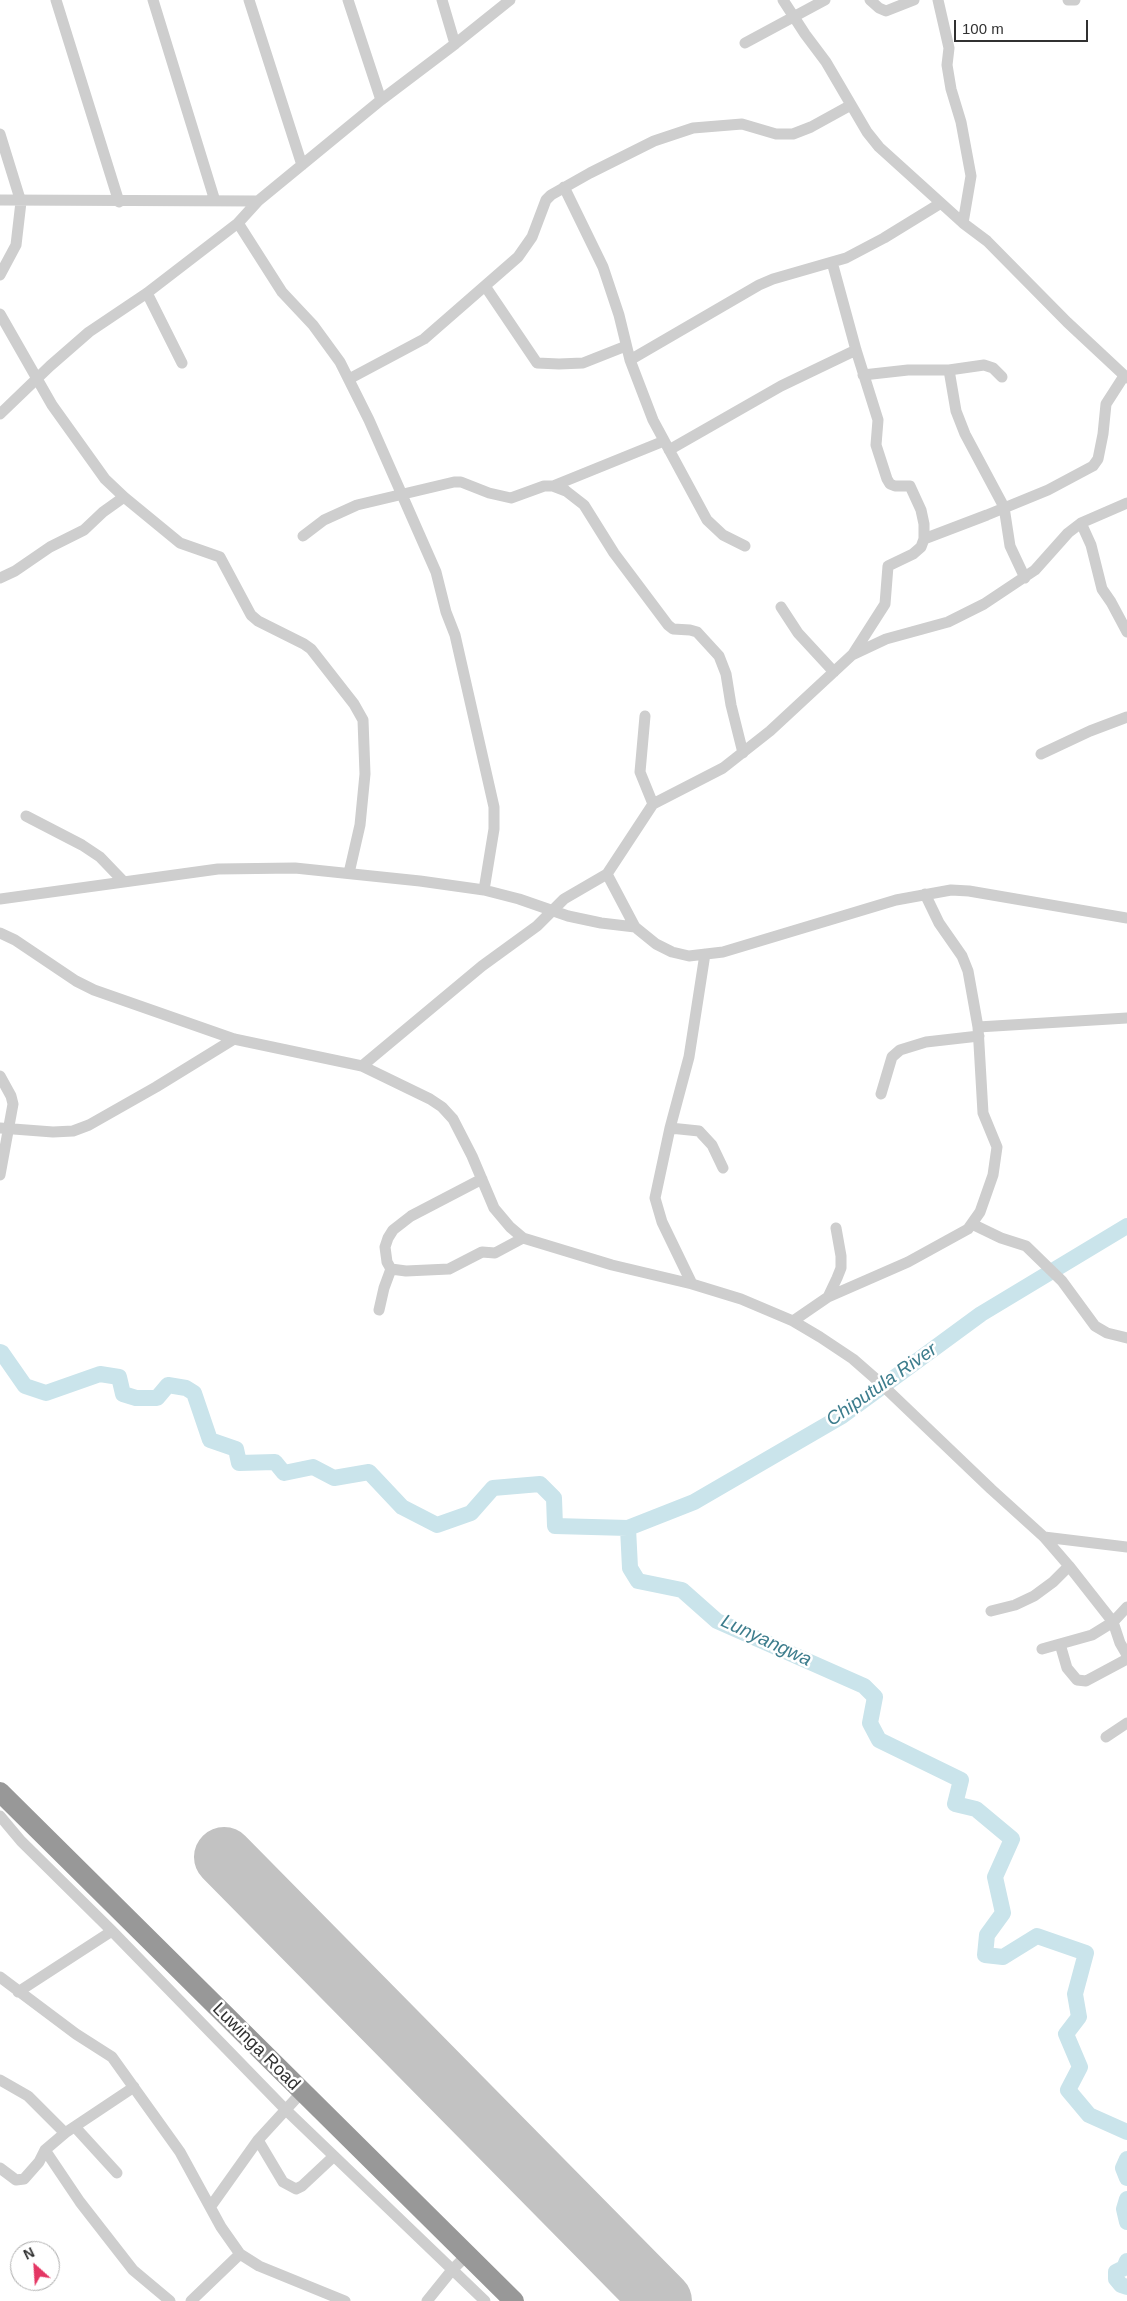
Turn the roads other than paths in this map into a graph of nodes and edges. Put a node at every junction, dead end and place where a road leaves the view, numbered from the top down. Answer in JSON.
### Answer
{"nodes":[{"id":1,"x":56,"y":0,"type":"edge"},
{"id":2,"x":153,"y":0,"type":"edge"},
{"id":3,"x":249,"y":0,"type":"edge"},
{"id":4,"x":348,"y":0,"type":"edge"},
{"id":5,"x":442,"y":0,"type":"edge"},
{"id":6,"x":510,"y":0,"type":"edge"},
{"id":7,"x":783,"y":0,"type":"edge"},
{"id":8,"x":825,"y":0,"type":"edge"},
{"id":9,"x":870,"y":0,"type":"edge"},
{"id":10,"x":914,"y":0,"type":"edge"},
{"id":11,"x":938,"y":0,"type":"edge"},
{"id":12,"x":1068,"y":0,"type":"edge"},
{"id":13,"x":1075,"y":0,"type":"edge"},
{"id":14,"x":794,"y":17,"type":"junction"},
{"id":15,"x":744,"y":43,"type":"dead end"},
{"id":16,"x":455,"y":44,"type":"junction"},
{"id":17,"x":381,"y":100,"type":"junction"},
{"id":18,"x":851,"y":105,"type":"junction"},
{"id":19,"x":0,"y":134,"type":"edge"},
{"id":20,"x":302,"y":165,"type":"junction"},
{"id":21,"x":564,"y":187,"type":"junction"},
{"id":22,"x":0,"y":200,"type":"edge"},
{"id":23,"x":215,"y":201,"type":"junction"},
{"id":24,"x":258,"y":201,"type":"junction"},
{"id":25,"x":21,"y":202,"type":"junction"},
{"id":26,"x":119,"y":202,"type":"junction"},
{"id":27,"x":941,"y":203,"type":"junction"},
{"id":28,"x":238,"y":223,"type":"junction"},
{"id":29,"x":963,"y":223,"type":"junction"},
{"id":30,"x":832,"y":262,"type":"junction"},
{"id":31,"x":0,"y":275,"type":"edge"},
{"id":32,"x":484,"y":286,"type":"junction"},
{"id":33,"x":147,"y":293,"type":"junction"},
{"id":34,"x":0,"y":316,"type":"edge"},
{"id":35,"x":626,"y":346,"type":"junction"},
{"id":36,"x":856,"y":350,"type":"junction"},
{"id":37,"x":630,"y":360,"type":"junction"},
{"id":38,"x":182,"y":363,"type":"dead end"},
{"id":39,"x":949,"y":370,"type":"junction"},
{"id":40,"x":864,"y":375,"type":"junction"},
{"id":41,"x":1002,"y":377,"type":"dead end"},
{"id":42,"x":1126,"y":377,"type":"edge"},
{"id":43,"x":349,"y":379,"type":"junction"},
{"id":44,"x":36,"y":380,"type":"junction"},
{"id":45,"x":0,"y":414,"type":"edge"},
{"id":46,"x":667,"y":446,"type":"junction"},
{"id":47,"x":553,"y":486,"type":"junction"},
{"id":48,"x":401,"y":494,"type":"junction"},
{"id":49,"x":124,"y":497,"type":"junction"},
{"id":50,"x":1127,"y":503,"type":"edge"},
{"id":51,"x":1004,"y":507,"type":"junction"},
{"id":52,"x":1081,"y":523,"type":"junction"},
{"id":53,"x":303,"y":536,"type":"dead end"},
{"id":54,"x":924,"y":539,"type":"junction"},
{"id":55,"x":745,"y":546,"type":"dead end"},
{"id":56,"x":0,"y":578,"type":"edge"},
{"id":57,"x":1025,"y":578,"type":"junction"},
{"id":58,"x":781,"y":608,"type":"dead end"},
{"id":59,"x":1127,"y":632,"type":"edge"},
{"id":60,"x":852,"y":655,"type":"junction"},
{"id":61,"x":834,"y":672,"type":"junction"},
{"id":62,"x":645,"y":716,"type":"dead end"},
{"id":63,"x":1127,"y":717,"type":"edge"},
{"id":64,"x":743,"y":752,"type":"junction"},
{"id":65,"x":1041,"y":754,"type":"dead end"},
{"id":66,"x":653,"y":804,"type":"junction"},
{"id":67,"x":26,"y":816,"type":"dead end"},
{"id":68,"x":349,"y":873,"type":"junction"},
{"id":69,"x":607,"y":874,"type":"junction"},
{"id":70,"x":124,"y":882,"type":"junction"},
{"id":71,"x":484,"y":890,"type":"junction"},
{"id":72,"x":925,"y":894,"type":"junction"},
{"id":73,"x":0,"y":899,"type":"edge"},
{"id":74,"x":552,"y":912,"type":"junction"},
{"id":75,"x":1127,"y":918,"type":"edge"},
{"id":76,"x":635,"y":927,"type":"junction"},
{"id":77,"x":0,"y":932,"type":"edge"},
{"id":78,"x":705,"y":954,"type":"junction"},
{"id":79,"x":1127,"y":1018,"type":"edge"},
{"id":80,"x":979,"y":1031,"type":"junction"},
{"id":81,"x":234,"y":1040,"type":"junction"},
{"id":82,"x":362,"y":1066,"type":"junction"},
{"id":83,"x":0,"y":1076,"type":"edge"},
{"id":84,"x":881,"y":1094,"type":"dead end"},
{"id":85,"x":670,"y":1128,"type":"junction"},
{"id":86,"x":5,"y":1129,"type":"edge"},
{"id":87,"x":723,"y":1168,"type":"dead end"},
{"id":88,"x":0,"y":1175,"type":"edge"},
{"id":89,"x":482,"y":1179,"type":"junction"},
{"id":90,"x":972,"y":1224,"type":"junction"},
{"id":91,"x":836,"y":1228,"type":"dead end"},
{"id":92,"x":523,"y":1238,"type":"junction"},
{"id":93,"x":392,"y":1269,"type":"junction"},
{"id":94,"x":692,"y":1284,"type":"junction"},
{"id":95,"x":828,"y":1297,"type":"junction"},
{"id":96,"x":379,"y":1310,"type":"dead end"},
{"id":97,"x":793,"y":1321,"type":"junction"},
{"id":98,"x":1127,"y":1338,"type":"edge"},
{"id":99,"x":1044,"y":1537,"type":"junction"},
{"id":100,"x":1127,"y":1547,"type":"edge"},
{"id":101,"x":1069,"y":1566,"type":"junction"},
{"id":102,"x":1127,"y":1607,"type":"edge"},
{"id":103,"x":991,"y":1611,"type":"dead end"},
{"id":104,"x":1113,"y":1622,"type":"junction"},
{"id":105,"x":1060,"y":1644,"type":"junction"},
{"id":106,"x":1042,"y":1649,"type":"dead end"},
{"id":107,"x":1127,"y":1655,"type":"edge"},
{"id":108,"x":1127,"y":1659,"type":"edge"},
{"id":109,"x":1127,"y":1724,"type":"edge"},
{"id":110,"x":1106,"y":1738,"type":"dead end"},
{"id":111,"x":1,"y":1803,"type":"edge"},
{"id":112,"x":112,"y":1931,"type":"junction"},
{"id":113,"x":0,"y":1977,"type":"edge"},
{"id":114,"x":18,"y":1992,"type":"junction"},
{"id":115,"x":0,"y":2080,"type":"edge"},
{"id":116,"x":134,"y":2088,"type":"junction"},
{"id":117,"x":302,"y":2092,"type":"junction"},
{"id":118,"x":286,"y":2110,"type":"junction"},
{"id":119,"x":70,"y":2130,"type":"junction"},
{"id":120,"x":258,"y":2140,"type":"junction"},
{"id":121,"x":45,"y":2150,"type":"junction"},
{"id":122,"x":333,"y":2157,"type":"junction"},
{"id":123,"x":0,"y":2168,"type":"edge"},
{"id":124,"x":117,"y":2173,"type":"dead end"},
{"id":125,"x":211,"y":2206,"type":"junction"},
{"id":126,"x":240,"y":2254,"type":"junction"},
{"id":127,"x":467,"y":2255,"type":"junction"},
{"id":128,"x":452,"y":2270,"type":"junction"},
{"id":129,"x":170,"y":2301,"type":"edge"},
{"id":130,"x":191,"y":2301,"type":"edge"},
{"id":131,"x":345,"y":2301,"type":"edge"},
{"id":132,"x":427,"y":2301,"type":"edge"},
{"id":133,"x":484,"y":2301,"type":"edge"},
{"id":134,"x":514,"y":2301,"type":"edge"}],
"edges":[{"from":1,"to":26,"type":"street"},
{"from":2,"to":23,"type":"street"},
{"from":3,"to":20,"type":"street"},
{"from":4,"to":17,"type":"street"},
{"from":5,"to":16,"type":"street"},
{"from":6,"to":16,"type":"street"},
{"from":7,"to":14,"type":"street"},
{"from":8,"to":14,"type":"street"},
{"from":9,"to":10,"type":"street"},
{"from":11,"to":29,"type":"street"},
{"from":12,"to":13,"type":"street"},
{"from":14,"to":15,"type":"street"},
{"from":14,"to":18,"type":"street"},
{"from":16,"to":17,"type":"street"},
{"from":17,"to":20,"type":"street"},
{"from":18,"to":21,"type":"street"},
{"from":18,"to":27,"type":"street"},
{"from":19,"to":25,"type":"street"},
{"from":20,"to":24,"type":"street"},
{"from":21,"to":32,"type":"street"},
{"from":21,"to":35,"type":"street"},
{"from":22,"to":25,"type":"street"},
{"from":23,"to":24,"type":"street"},
{"from":23,"to":26,"type":"street"},
{"from":24,"to":28,"type":"street"},
{"from":25,"to":26,"type":"street"},
{"from":25,"to":31,"type":"street"},
{"from":27,"to":29,"type":"street"},
{"from":27,"to":30,"type":"street"},
{"from":28,"to":33,"type":"street"},
{"from":28,"to":43,"type":"street"},
{"from":29,"to":42,"type":"street"},
{"from":30,"to":36,"type":"street"},
{"from":30,"to":37,"type":"street"},
{"from":32,"to":35,"type":"street"},
{"from":32,"to":43,"type":"street"},
{"from":33,"to":38,"type":"street"},
{"from":33,"to":44,"type":"street"},
{"from":34,"to":44,"type":"street"},
{"from":35,"to":37,"type":"street"},
{"from":36,"to":40,"type":"street"},
{"from":36,"to":46,"type":"street"},
{"from":37,"to":46,"type":"street"},
{"from":39,"to":40,"type":"street"},
{"from":39,"to":41,"type":"street"},
{"from":39,"to":51,"type":"street"},
{"from":40,"to":54,"type":"street"},
{"from":42,"to":51,"type":"street"},
{"from":43,"to":48,"type":"street"},
{"from":44,"to":45,"type":"street"},
{"from":44,"to":49,"type":"street"},
{"from":46,"to":47,"type":"street"},
{"from":46,"to":55,"type":"street"},
{"from":47,"to":48,"type":"street"},
{"from":47,"to":64,"type":"street"},
{"from":48,"to":53,"type":"street"},
{"from":48,"to":71,"type":"street"},
{"from":49,"to":56,"type":"street"},
{"from":49,"to":68,"type":"street"},
{"from":50,"to":52,"type":"street"},
{"from":51,"to":54,"type":"street"},
{"from":51,"to":57,"type":"street"},
{"from":52,"to":57,"type":"street"},
{"from":52,"to":59,"type":"street"},
{"from":54,"to":60,"type":"street"},
{"from":57,"to":60,"type":"street"},
{"from":58,"to":61,"type":"street"},
{"from":60,"to":61,"type":"street"},
{"from":61,"to":64,"type":"street"},
{"from":62,"to":66,"type":"street"},
{"from":63,"to":65,"type":"street"},
{"from":64,"to":66,"type":"street"},
{"from":66,"to":69,"type":"street"},
{"from":67,"to":70,"type":"street"},
{"from":68,"to":70,"type":"street"},
{"from":68,"to":71,"type":"street"},
{"from":69,"to":74,"type":"street"},
{"from":69,"to":76,"type":"street"},
{"from":70,"to":73,"type":"street"},
{"from":71,"to":74,"type":"street"},
{"from":72,"to":75,"type":"street"},
{"from":72,"to":78,"type":"street"},
{"from":72,"to":80,"type":"street"},
{"from":74,"to":76,"type":"street"},
{"from":74,"to":82,"type":"street"},
{"from":76,"to":78,"type":"street"},
{"from":77,"to":81,"type":"street"},
{"from":78,"to":85,"type":"street"},
{"from":79,"to":80,"type":"street"},
{"from":80,"to":84,"type":"street"},
{"from":80,"to":90,"type":"street"},
{"from":81,"to":82,"type":"street"},
{"from":81,"to":86,"type":"street"},
{"from":82,"to":89,"type":"street"},
{"from":83,"to":86,"type":"street"},
{"from":85,"to":87,"type":"street"},
{"from":85,"to":94,"type":"street"},
{"from":86,"to":88,"type":"street"},
{"from":89,"to":92,"type":"street"},
{"from":89,"to":93,"type":"street"},
{"from":90,"to":95,"type":"street"},
{"from":90,"to":98,"type":"street"},
{"from":91,"to":95,"type":"street"},
{"from":92,"to":93,"type":"street"},
{"from":92,"to":94,"type":"street"},
{"from":93,"to":96,"type":"street"},
{"from":94,"to":97,"type":"street"},
{"from":95,"to":97,"type":"street"},
{"from":97,"to":99,"type":"street"},
{"from":99,"to":100,"type":"street"},
{"from":99,"to":101,"type":"street"},
{"from":101,"to":103,"type":"street"},
{"from":101,"to":104,"type":"street"},
{"from":102,"to":104,"type":"street"},
{"from":104,"to":105,"type":"street"},
{"from":104,"to":107,"type":"street"},
{"from":105,"to":106,"type":"street"},
{"from":105,"to":108,"type":"street"},
{"from":109,"to":110,"type":"street"},
{"from":111,"to":112,"type":"street"},
{"from":111,"to":117,"type":"highway","name":"Luwinga Road"},
{"from":112,"to":114,"type":"street"},
{"from":112,"to":118,"type":"street"},
{"from":113,"to":114,"type":"street"},
{"from":114,"to":116,"type":"street"},
{"from":115,"to":119,"type":"street"},
{"from":116,"to":119,"type":"street"},
{"from":116,"to":125,"type":"street"},
{"from":117,"to":118,"type":"street"},
{"from":117,"to":127,"type":"highway","name":"Luwinga Road"},
{"from":118,"to":120,"type":"street"},
{"from":118,"to":122,"type":"street"},
{"from":119,"to":121,"type":"street"},
{"from":119,"to":124,"type":"street"},
{"from":120,"to":122,"type":"street"},
{"from":120,"to":125,"type":"street"},
{"from":121,"to":123,"type":"street"},
{"from":121,"to":129,"type":"street"},
{"from":122,"to":128,"type":"street"},
{"from":125,"to":126,"type":"street"},
{"from":126,"to":130,"type":"street"},
{"from":126,"to":131,"type":"street"},
{"from":127,"to":128,"type":"street"},
{"from":127,"to":134,"type":"highway","name":"Luwinga Road"},
{"from":128,"to":132,"type":"street"},
{"from":128,"to":133,"type":"street"}]}
